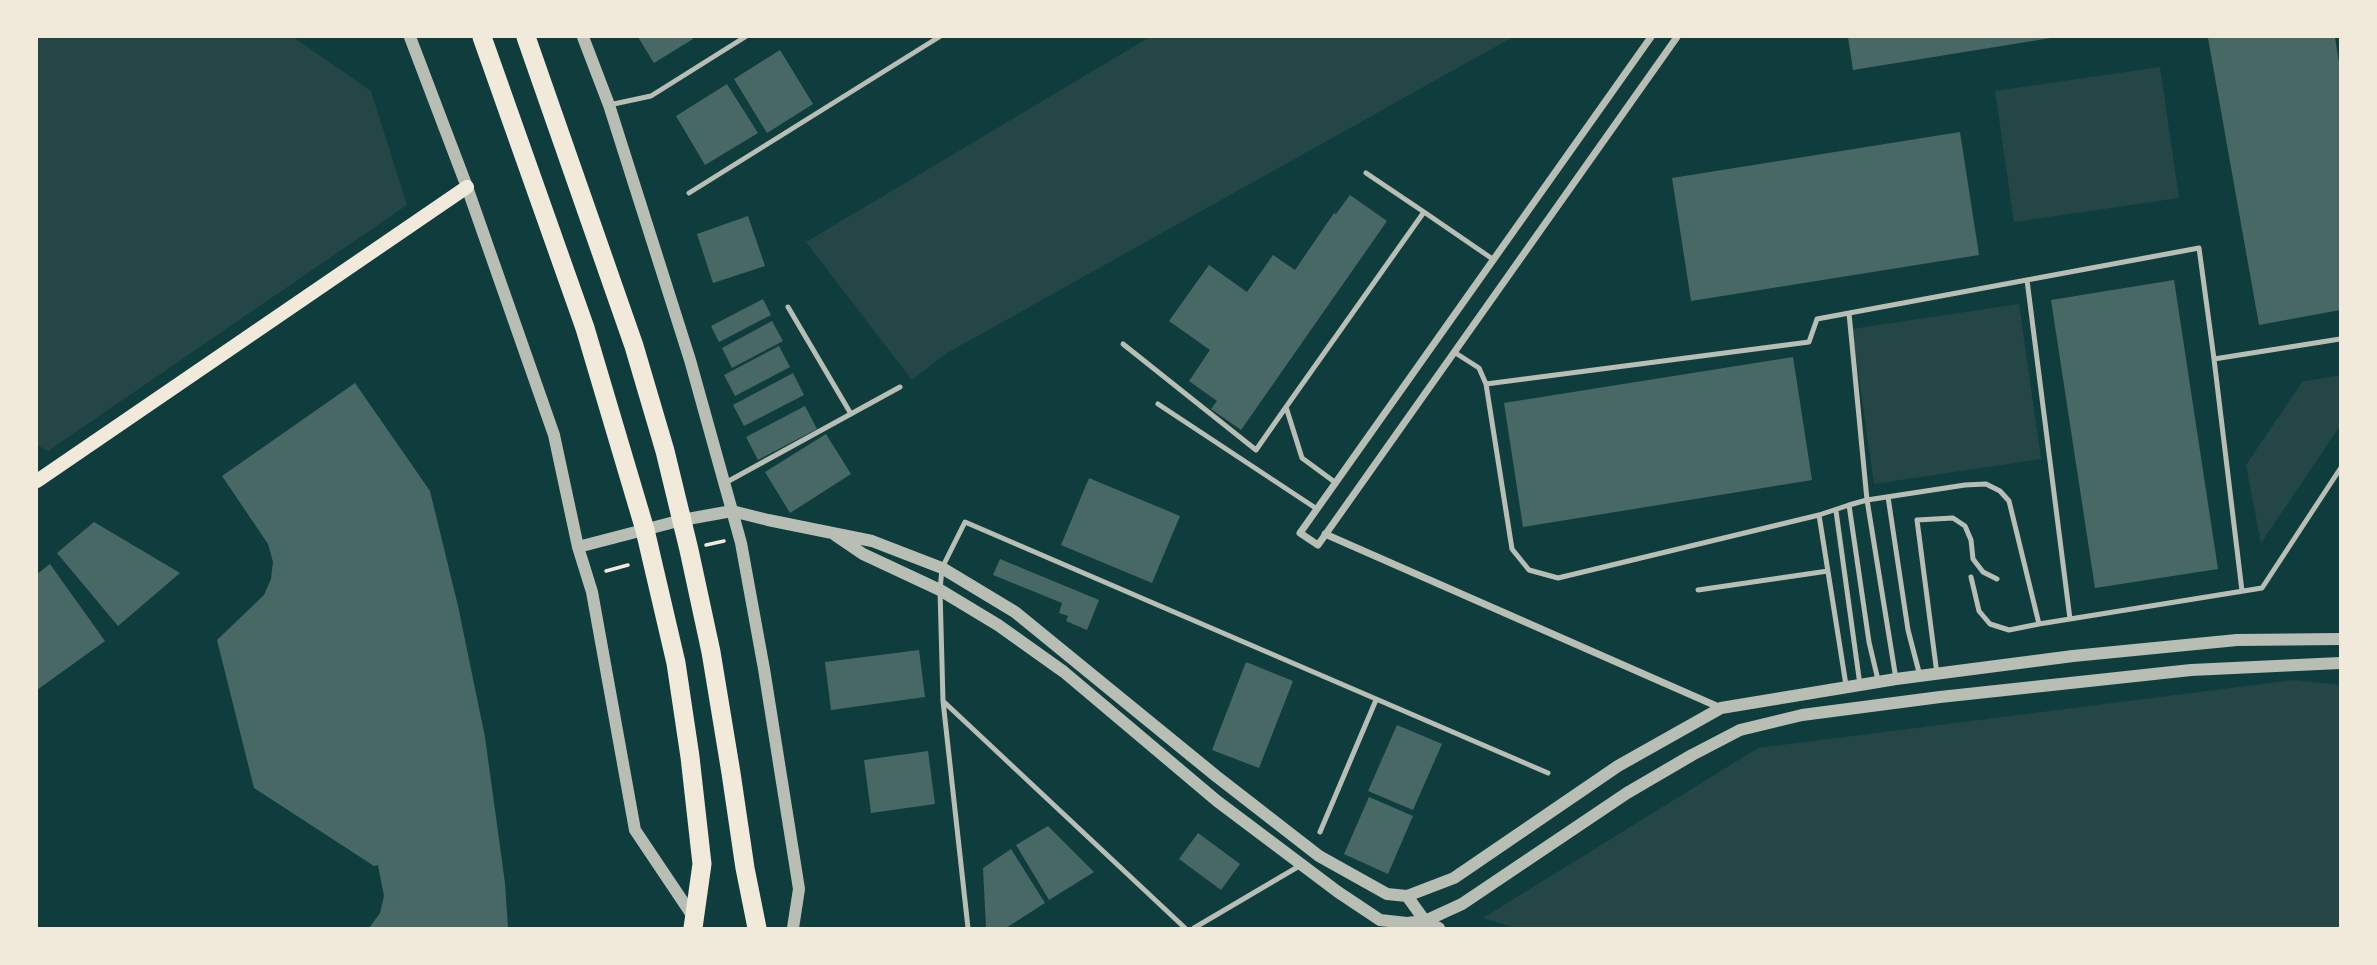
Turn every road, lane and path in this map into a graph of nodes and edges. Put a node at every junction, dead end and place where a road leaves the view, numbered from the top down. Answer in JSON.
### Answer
{"nodes":[{"id":1,"x":410,"y":37,"type":"edge"},
{"id":2,"x":482,"y":37,"type":"edge"},
{"id":3,"x":526,"y":37,"type":"edge"},
{"id":4,"x":583,"y":37,"type":"edge"},
{"id":5,"x":745,"y":37,"type":"edge"},
{"id":6,"x":939,"y":37,"type":"edge"},
{"id":7,"x":1651,"y":37,"type":"edge"},
{"id":8,"x":1677,"y":37,"type":"edge"},
{"id":9,"x":609,"y":105,"type":"junction"},
{"id":10,"x":1366,"y":173,"type":"dead end"},
{"id":11,"x":467,"y":187,"type":"junction"},
{"id":12,"x":689,"y":193,"type":"dead end"},
{"id":13,"x":1424,"y":212,"type":"junction"},
{"id":14,"x":1494,"y":260,"type":"junction"},
{"id":15,"x":2027,"y":280,"type":"junction"},
{"id":16,"x":788,"y":307,"type":"dead end"},
{"id":17,"x":1849,"y":313,"type":"junction"},
{"id":18,"x":2340,"y":339,"type":"edge"},
{"id":19,"x":1123,"y":344,"type":"dead end"},
{"id":20,"x":1454,"y":352,"type":"junction"},
{"id":21,"x":2214,"y":359,"type":"junction"},
{"id":22,"x":1486,"y":384,"type":"junction"},
{"id":23,"x":901,"y":387,"type":"dead end"},
{"id":24,"x":1158,"y":404,"type":"dead end"},
{"id":25,"x":1286,"y":407,"type":"junction"},
{"id":26,"x":851,"y":414,"type":"junction"},
{"id":27,"x":1256,"y":450,"type":"junction"},
{"id":28,"x":1247,"y":463,"type":"junction"},
{"id":29,"x":2340,"y":469,"type":"edge"},
{"id":30,"x":37,"y":481,"type":"edge"},
{"id":31,"x":1336,"y":483,"type":"junction"},
{"id":32,"x":724,"y":484,"type":"junction"},
{"id":33,"x":1888,"y":497,"type":"junction"},
{"id":34,"x":1867,"y":500,"type":"junction"},
{"id":35,"x":1849,"y":505,"type":"junction"},
{"id":36,"x":1317,"y":509,"type":"junction"},
{"id":37,"x":732,"y":511,"type":"junction"},
{"id":38,"x":1836,"y":511,"type":"junction"},
{"id":39,"x":1819,"y":515,"type":"junction"},
{"id":40,"x":682,"y":520,"type":"junction"},
{"id":41,"x":645,"y":530,"type":"junction"},
{"id":42,"x":1325,"y":534,"type":"junction"},
{"id":43,"x":835,"y":535,"type":"junction"},
{"id":44,"x":724,"y":541,"type":"dead end"},
{"id":45,"x":706,"y":545,"type":"dead end"},
{"id":46,"x":578,"y":547,"type":"junction"},
{"id":47,"x":628,"y":565,"type":"dead end"},
{"id":48,"x":942,"y":568,"type":"junction"},
{"id":49,"x":606,"y":571,"type":"dead end"},
{"id":50,"x":1828,"y":571,"type":"junction"},
{"id":51,"x":1971,"y":577,"type":"dead end"},
{"id":52,"x":1997,"y":579,"type":"dead end"},
{"id":53,"x":940,"y":590,"type":"junction"},
{"id":54,"x":1698,"y":590,"type":"dead end"},
{"id":55,"x":2242,"y":592,"type":"junction"},
{"id":56,"x":2070,"y":619,"type":"junction"},
{"id":57,"x":2039,"y":624,"type":"junction"},
{"id":58,"x":2340,"y":639,"type":"edge"},
{"id":59,"x":2340,"y":663,"type":"edge"},
{"id":60,"x":1937,"y":674,"type":"junction"},
{"id":61,"x":1921,"y":676,"type":"junction"},
{"id":62,"x":1896,"y":679,"type":"junction"},
{"id":63,"x":1879,"y":683,"type":"junction"},
{"id":64,"x":1860,"y":685,"type":"junction"},
{"id":65,"x":1841,"y":688,"type":"junction"},
{"id":66,"x":943,"y":701,"type":"junction"},
{"id":67,"x":1376,"y":701,"type":"junction"},
{"id":68,"x":1721,"y":708,"type":"junction"},
{"id":69,"x":1838,"y":711,"type":"junction"},
{"id":70,"x":1548,"y":773,"type":"dead end"},
{"id":71,"x":1244,"y":798,"type":"junction"},
{"id":72,"x":1231,"y":812,"type":"junction"},
{"id":73,"x":1320,"y":832,"type":"dead end"},
{"id":74,"x":1301,"y":865,"type":"junction"},
{"id":75,"x":1406,"y":896,"type":"junction"},
{"id":76,"x":1425,"y":921,"type":"junction"},
{"id":77,"x":693,"y":923,"type":"edge"},
{"id":78,"x":757,"y":928,"type":"edge"},
{"id":79,"x":793,"y":928,"type":"edge"},
{"id":80,"x":968,"y":928,"type":"edge"},
{"id":81,"x":1185,"y":928,"type":"edge"},
{"id":82,"x":1194,"y":928,"type":"edge"},
{"id":83,"x":1439,"y":928,"type":"edge"}],
"edges":[{"from":1,"to":11,"type":"street"},
{"from":2,"to":41,"type":"highway"},
{"from":3,"to":40,"type":"highway"},
{"from":4,"to":9,"type":"street"},
{"from":5,"to":9,"type":"lane"},
{"from":6,"to":12,"type":"lane"},
{"from":7,"to":14,"type":"street"},
{"from":8,"to":20,"type":"street"},
{"from":9,"to":32,"type":"street"},
{"from":10,"to":13,"type":"lane"},
{"from":11,"to":30,"type":"main road"},
{"from":11,"to":46,"type":"street"},
{"from":13,"to":14,"type":"lane"},
{"from":13,"to":25,"type":"lane"},
{"from":14,"to":31,"type":"street"},
{"from":15,"to":17,"type":"lane"},
{"from":15,"to":21,"type":"lane"},
{"from":15,"to":56,"type":"lane"},
{"from":16,"to":26,"type":"lane"},
{"from":17,"to":22,"type":"lane"},
{"from":17,"to":34,"type":"lane"},
{"from":18,"to":21,"type":"lane"},
{"from":19,"to":27,"type":"lane"},
{"from":20,"to":22,"type":"lane"},
{"from":20,"to":42,"type":"street"},
{"from":21,"to":55,"type":"lane"},
{"from":22,"to":39,"type":"lane"},
{"from":23,"to":26,"type":"lane"},
{"from":24,"to":28,"type":"lane"},
{"from":25,"to":27,"type":"lane"},
{"from":25,"to":31,"type":"lane"},
{"from":26,"to":32,"type":"lane"},
{"from":27,"to":28,"type":"lane"},
{"from":28,"to":36,"type":"lane"},
{"from":29,"to":55,"type":"lane"},
{"from":31,"to":36,"type":"street"},
{"from":32,"to":37,"type":"street"},
{"from":33,"to":34,"type":"lane"},
{"from":33,"to":57,"type":"lane"},
{"from":33,"to":61,"type":"lane"},
{"from":34,"to":35,"type":"lane"},
{"from":34,"to":62,"type":"lane"},
{"from":35,"to":38,"type":"lane"},
{"from":35,"to":63,"type":"lane"},
{"from":36,"to":42,"type":"street"},
{"from":37,"to":40,"type":"street"},
{"from":37,"to":43,"type":"street"},
{"from":37,"to":79,"type":"street"},
{"from":38,"to":39,"type":"lane"},
{"from":38,"to":64,"type":"lane"},
{"from":39,"to":50,"type":"lane"},
{"from":40,"to":41,"type":"street"},
{"from":40,"to":78,"type":"highway"},
{"from":41,"to":46,"type":"street"},
{"from":41,"to":77,"type":"highway"},
{"from":42,"to":68,"type":"street"},
{"from":43,"to":48,"type":"street"},
{"from":43,"to":53,"type":"street"},
{"from":44,"to":45,"type":"path"},
{"from":46,"to":77,"type":"street"},
{"from":47,"to":49,"type":"path"},
{"from":48,"to":53,"type":"lane"},
{"from":48,"to":67,"type":"lane"},
{"from":48,"to":71,"type":"street"},
{"from":50,"to":54,"type":"lane"},
{"from":50,"to":65,"type":"lane"},
{"from":51,"to":57,"type":"lane"},
{"from":52,"to":60,"type":"lane"},
{"from":53,"to":66,"type":"lane"},
{"from":53,"to":72,"type":"street"},
{"from":55,"to":56,"type":"lane"},
{"from":56,"to":57,"type":"lane"},
{"from":58,"to":60,"type":"street"},
{"from":59,"to":69,"type":"street"},
{"from":60,"to":61,"type":"street"},
{"from":61,"to":62,"type":"street"},
{"from":62,"to":63,"type":"street"},
{"from":63,"to":64,"type":"street"},
{"from":64,"to":65,"type":"street"},
{"from":65,"to":68,"type":"street"},
{"from":65,"to":69,"type":"street"},
{"from":66,"to":80,"type":"lane"},
{"from":66,"to":81,"type":"lane"},
{"from":67,"to":70,"type":"lane"},
{"from":67,"to":73,"type":"lane"},
{"from":68,"to":75,"type":"street"},
{"from":69,"to":76,"type":"street"},
{"from":71,"to":72,"type":"street"},
{"from":71,"to":75,"type":"street"},
{"from":72,"to":74,"type":"street"},
{"from":74,"to":76,"type":"street"},
{"from":74,"to":82,"type":"lane"},
{"from":75,"to":76,"type":"street"},
{"from":76,"to":83,"type":"street"}]}
